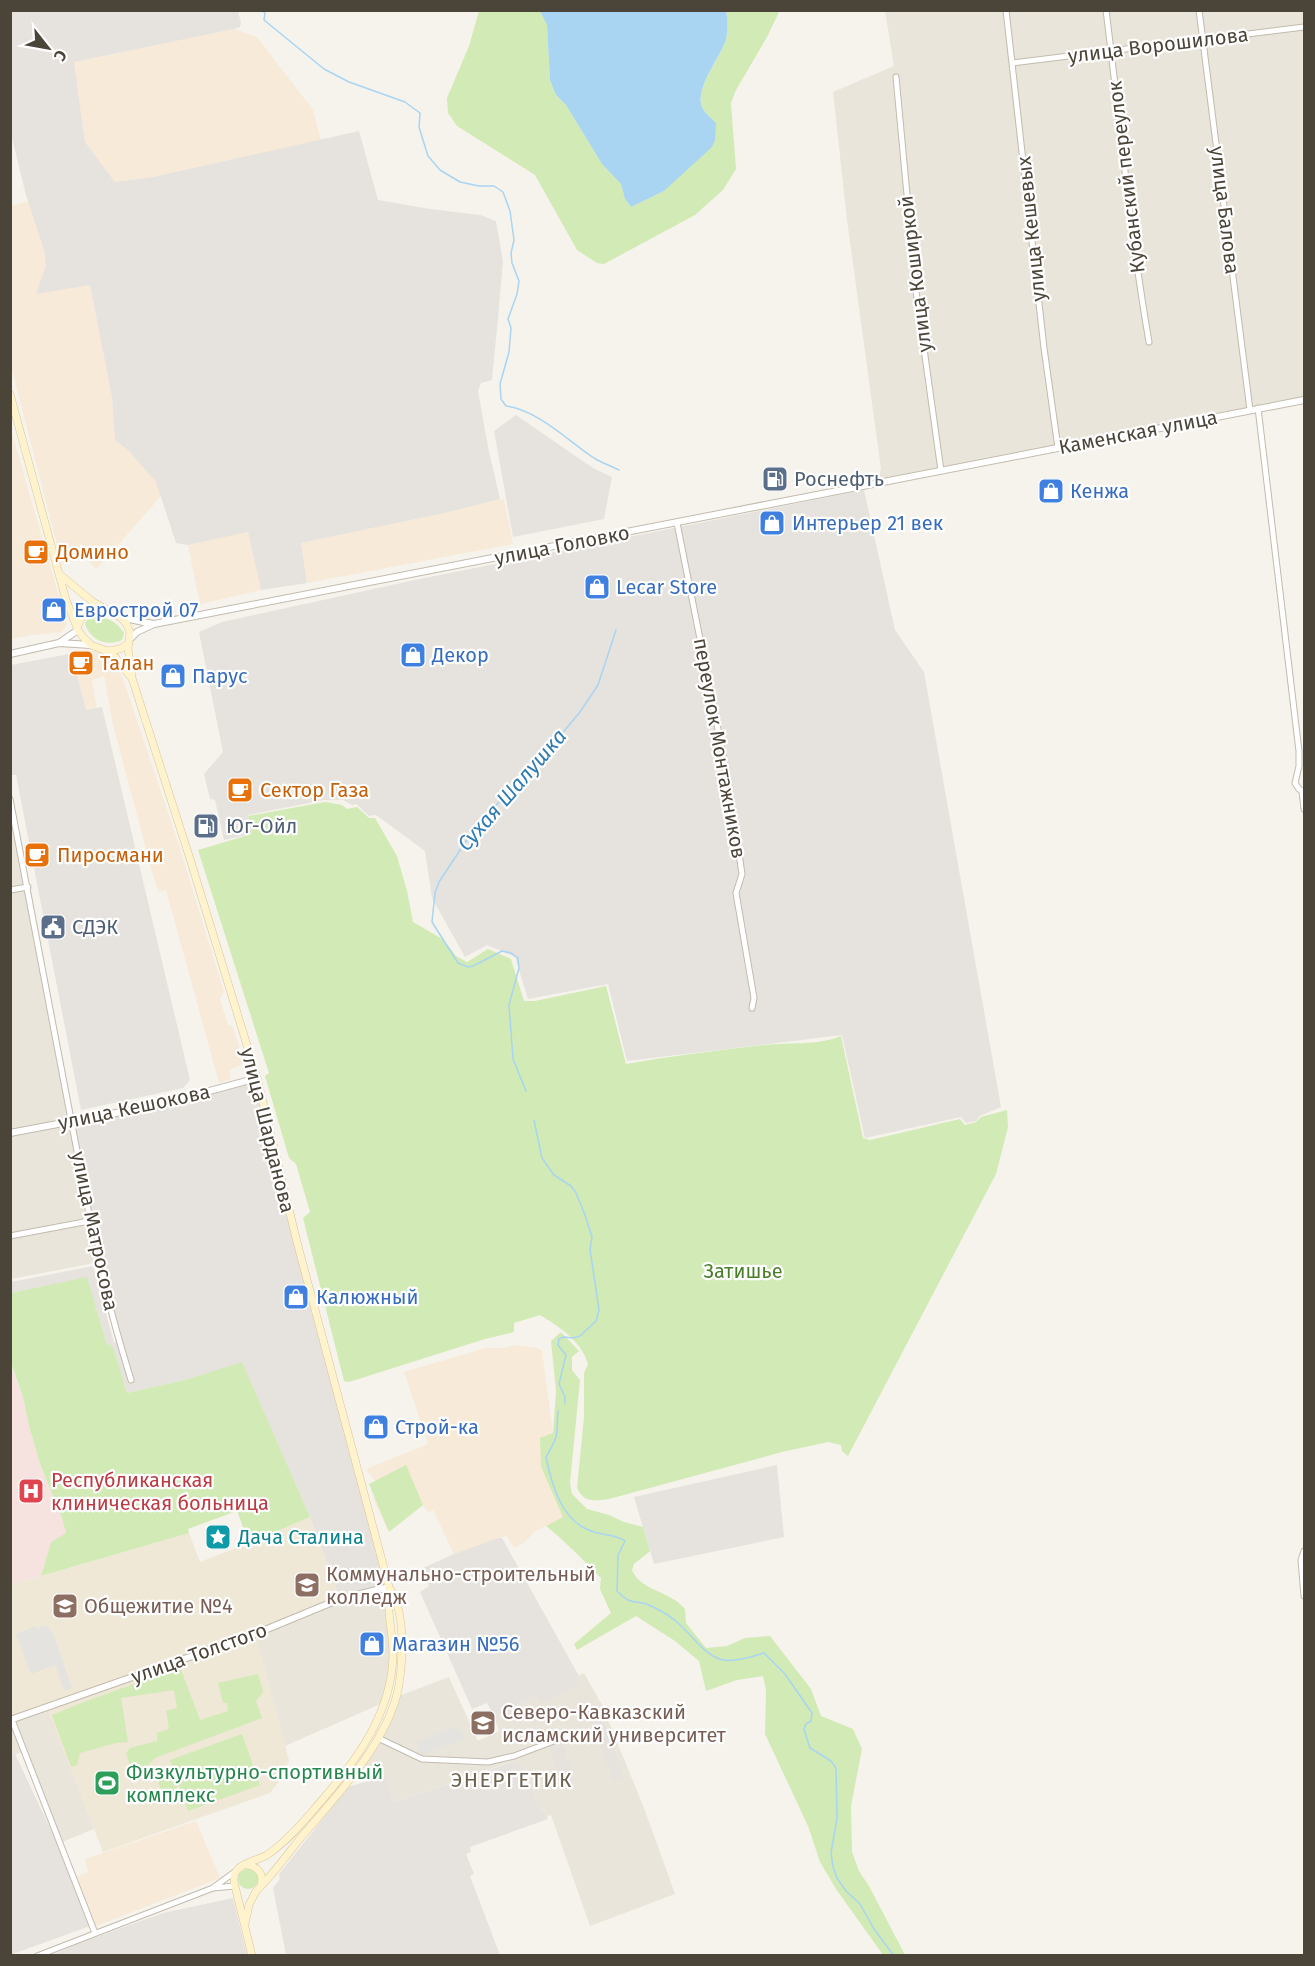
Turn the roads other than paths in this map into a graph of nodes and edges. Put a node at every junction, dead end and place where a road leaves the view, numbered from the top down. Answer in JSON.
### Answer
{"nodes":[{"id":1,"x":1006,"y":10,"type":"edge"},
{"id":2,"x":1106,"y":10,"type":"edge"},
{"id":3,"x":1199,"y":10,"type":"edge"},
{"id":4,"x":1305,"y":27,"type":"edge"},
{"id":5,"x":1203,"y":40,"type":"junction"},
{"id":6,"x":1111,"y":51,"type":"junction"},
{"id":7,"x":1012,"y":63,"type":"junction"},
{"id":8,"x":896,"y":77,"type":"dead end"},
{"id":9,"x":1149,"y":342,"type":"dead end"},
{"id":10,"x":10,"y":394,"type":"edge"},
{"id":11,"x":1305,"y":400,"type":"edge"},
{"id":12,"x":1258,"y":408,"type":"junction"},
{"id":13,"x":1250,"y":410,"type":"junction"},
{"id":14,"x":1058,"y":448,"type":"junction"},
{"id":15,"x":971,"y":465,"type":"joint"},
{"id":16,"x":941,"y":471,"type":"junction"},
{"id":17,"x":677,"y":523,"type":"junction"},
{"id":18,"x":59,"y":574,"type":"junction"},
{"id":19,"x":102,"y":609,"type":"junction"},
{"id":20,"x":120,"y":617,"type":"junction"},
{"id":21,"x":154,"y":624,"type":"junction"},
{"id":22,"x":77,"y":629,"type":"junction"},
{"id":23,"x":130,"y":640,"type":"junction"},
{"id":24,"x":59,"y":644,"type":"junction"},
{"id":25,"x":92,"y":645,"type":"junction"},
{"id":26,"x":107,"y":651,"type":"junction"},
{"id":27,"x":10,"y":654,"type":"edge"},
{"id":28,"x":132,"y":678,"type":"junction"},
{"id":29,"x":1303,"y":792,"type":"edge"},
{"id":30,"x":10,"y":799,"type":"edge"},
{"id":31,"x":1305,"y":809,"type":"edge"},
{"id":32,"x":28,"y":887,"type":"junction"},
{"id":33,"x":10,"y":890,"type":"edge"},
{"id":34,"x":752,"y":1008,"type":"dead end"},
{"id":35,"x":257,"y":1078,"type":"junction"},
{"id":36,"x":72,"y":1120,"type":"junction"},
{"id":37,"x":10,"y":1133,"type":"edge"},
{"id":38,"x":89,"y":1214,"type":"junction"},
{"id":39,"x":10,"y":1236,"type":"edge"},
{"id":40,"x":131,"y":1380,"type":"dead end"},
{"id":41,"x":1305,"y":1551,"type":"edge"},
{"id":42,"x":389,"y":1587,"type":"junction"},
{"id":43,"x":1305,"y":1596,"type":"edge"},
{"id":44,"x":11,"y":1720,"type":"edge"},
{"id":45,"x":570,"y":1735,"type":"dead end"},
{"id":46,"x":378,"y":1738,"type":"junction"},
{"id":47,"x":246,"y":1865,"type":"junction"},
{"id":48,"x":237,"y":1870,"type":"junction"},
{"id":49,"x":261,"y":1884,"type":"junction"},
{"id":50,"x":236,"y":1887,"type":"junction"},
{"id":51,"x":213,"y":1888,"type":"junction"},
{"id":52,"x":256,"y":1891,"type":"junction"},
{"id":53,"x":245,"y":1923,"type":"junction"},
{"id":54,"x":95,"y":1934,"type":"junction"},
{"id":55,"x":37,"y":1956,"type":"edge"},
{"id":56,"x":252,"y":1956,"type":"edge"}],
"edges":[{"from":1,"to":7,"type":"street","name":"улица Кешевых"},
{"from":2,"to":6,"type":"street","name":"Кубанский переулок"},
{"from":3,"to":5,"type":"street","name":"улица Балова"},
{"from":4,"to":5,"type":"street","name":"улица Ворошилова"},
{"from":5,"to":6,"type":"street","name":"улица Ворошилова"},
{"from":5,"to":13,"type":"street","name":"улица Балова"},
{"from":6,"to":7,"type":"street","name":"улица Ворошилова"},
{"from":6,"to":9,"type":"street","name":"Кубанский переулок"},
{"from":7,"to":14,"type":"street","name":"улица Кешевых"},
{"from":8,"to":16,"type":"street","name":"улица Коширкой"},
{"from":10,"to":18,"type":"main road"},
{"from":11,"to":12,"type":"street","name":"Каменская улица"},
{"from":12,"to":13,"type":"street","name":"Каменская улица"},
{"from":12,"to":29,"type":"street"},
{"from":13,"to":14,"type":"street","name":"Каменская улица"},
{"from":14,"to":15,"type":"street","name":"Каменская улица"},
{"from":15,"to":16,"type":"street","name":"улица Головко"},
{"from":16,"to":17,"type":"street","name":"улица Головко"},
{"from":17,"to":21,"type":"street","name":"улица Головко"},
{"from":17,"to":34,"type":"street","name":"переулок Монтажников"},
{"from":18,"to":19,"type":"main road"},
{"from":18,"to":22,"type":"main road"},
{"from":19,"to":20,"type":"main road"},
{"from":19,"to":22,"type":"main road"},
{"from":20,"to":21,"type":"street"},
{"from":20,"to":23,"type":"main road"},
{"from":21,"to":23,"type":"street"},
{"from":22,"to":24,"type":"street"},
{"from":22,"to":25,"type":"main road"},
{"from":23,"to":26,"type":"main road"},
{"from":23,"to":28,"type":"main road"},
{"from":24,"to":25,"type":"street"},
{"from":24,"to":27,"type":"street"},
{"from":25,"to":26,"type":"main road"},
{"from":26,"to":28,"type":"main road"},
{"from":28,"to":35,"type":"main road","name":"улица Шарданова"},
{"from":29,"to":31,"type":"street"},
{"from":30,"to":32,"type":"street","name":"улица Матросова"},
{"from":32,"to":33,"type":"street"},
{"from":32,"to":36,"type":"street","name":"улица Матросова"},
{"from":35,"to":36,"type":"street","name":"улица Кешокова"},
{"from":35,"to":42,"type":"main road","name":"улица Шарданова"},
{"from":36,"to":37,"type":"street","name":"улица Кешокова"},
{"from":36,"to":38,"type":"street","name":"улица Матросова"},
{"from":38,"to":39,"type":"street"},
{"from":38,"to":40,"type":"street","name":"улица Матросова"},
{"from":41,"to":43,"type":"street"},
{"from":42,"to":44,"type":"street","name":"улица Толстого"},
{"from":42,"to":46,"type":"main road","name":"улица Шарданова"},
{"from":42,"to":47,"type":"main road","name":"улица Шарданова"},
{"from":44,"to":54,"type":"street"},
{"from":45,"to":46,"type":"street"},
{"from":46,"to":49,"type":"main road","name":"улица Шарданова"},
{"from":47,"to":48,"type":"main road"},
{"from":47,"to":49,"type":"main road"},
{"from":48,"to":50,"type":"main road"},
{"from":48,"to":51,"type":"street"},
{"from":49,"to":52,"type":"main road"},
{"from":50,"to":51,"type":"street"},
{"from":50,"to":52,"type":"main road"},
{"from":50,"to":53,"type":"main road"},
{"from":51,"to":54,"type":"street"},
{"from":52,"to":53,"type":"main road"},
{"from":53,"to":56,"type":"main road"},
{"from":54,"to":55,"type":"street"}]}
